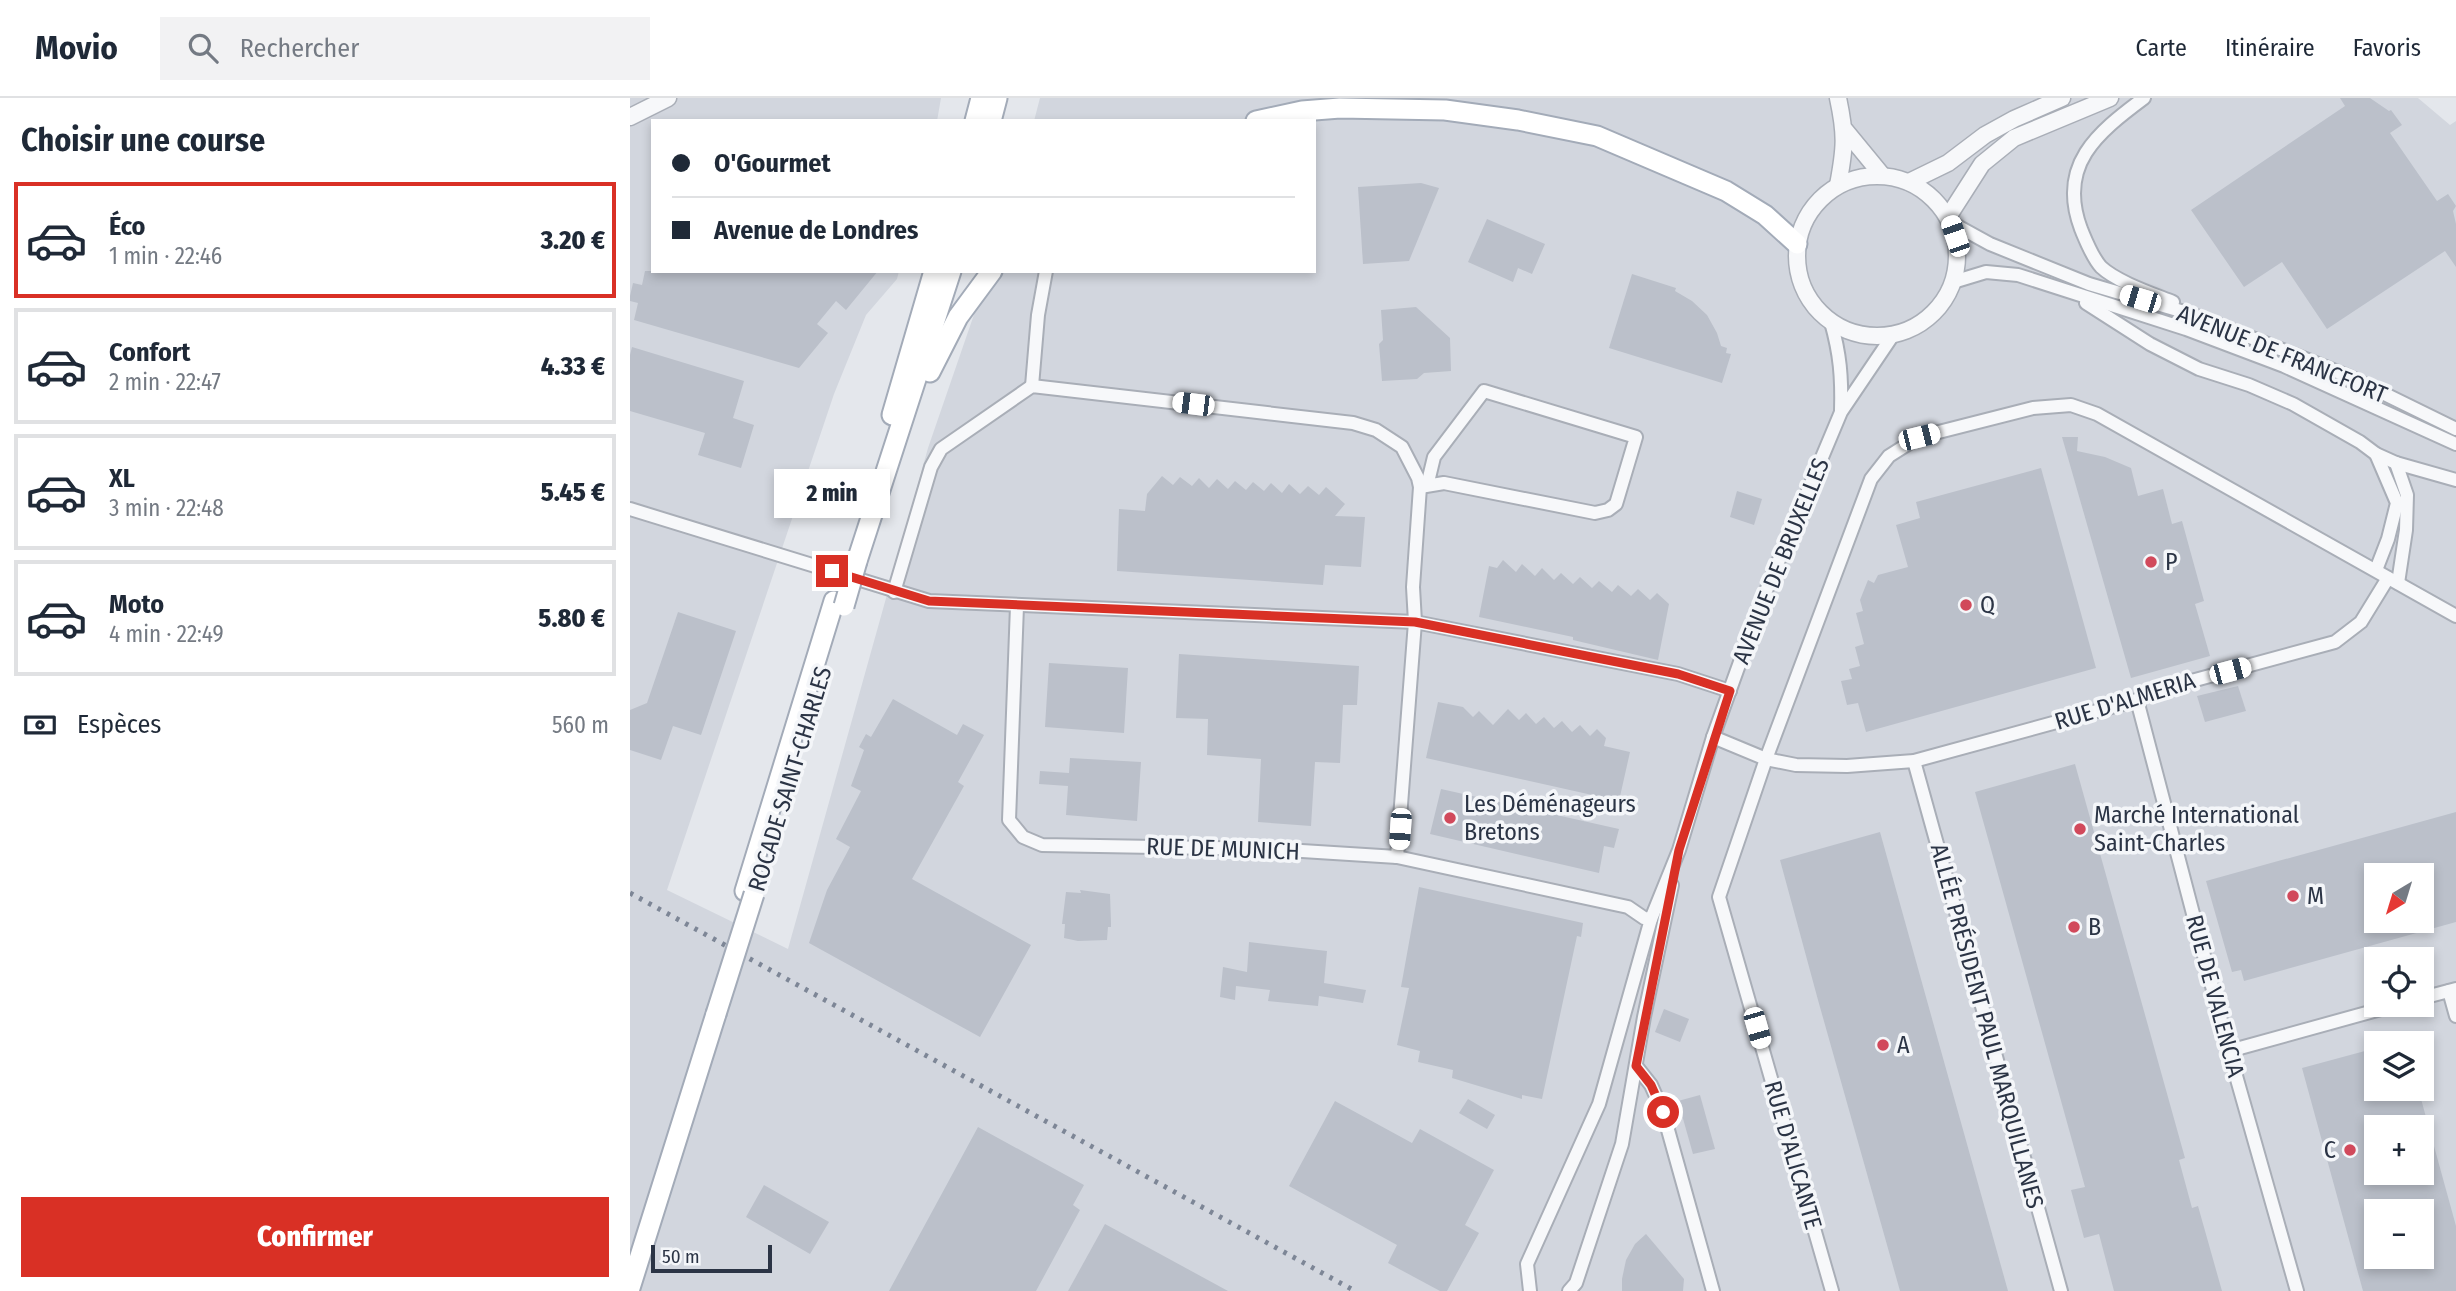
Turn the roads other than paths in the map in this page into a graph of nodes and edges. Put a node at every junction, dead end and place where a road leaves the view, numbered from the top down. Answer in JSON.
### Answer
{"nodes":[{"id":1,"x":668,"y":98,"type":"edge"},
{"id":2,"x":981,"y":98,"type":"edge"},
{"id":3,"x":997,"y":98,"type":"edge"},
{"id":4,"x":1838,"y":98,"type":"edge"},
{"id":5,"x":2062,"y":98,"type":"edge"},
{"id":6,"x":2110,"y":98,"type":"edge"},
{"id":7,"x":2144,"y":98,"type":"edge"},
{"id":8,"x":630,"y":117,"type":"edge"},
{"id":9,"x":976,"y":119,"type":"edge"},
{"id":10,"x":992,"y":119,"type":"edge"},
{"id":11,"x":1265,"y":119,"type":"edge"},
{"id":12,"x":1845,"y":130,"type":"junction"},
{"id":13,"x":1882,"y":175,"type":"junction"},
{"id":14,"x":1909,"y":182,"type":"junction"},
{"id":15,"x":1838,"y":185,"type":"junction"},
{"id":16,"x":1949,"y":219,"type":"junction"},
{"id":17,"x":1797,"y":244,"type":"junction"},
{"id":18,"x":933,"y":273,"type":"edge"},
{"id":19,"x":950,"y":273,"type":"edge"},
{"id":20,"x":991,"y":273,"type":"edge"},
{"id":21,"x":1046,"y":273,"type":"edge"},
{"id":22,"x":1953,"y":282,"type":"junction"},
{"id":23,"x":2074,"y":295,"type":"junction"},
{"id":24,"x":1831,"y":322,"type":"junction"},
{"id":25,"x":1893,"y":335,"type":"junction"},
{"id":26,"x":2308,"y":360,"type":"junction"},
{"id":27,"x":1032,"y":386,"type":"junction"},
{"id":28,"x":1840,"y":412,"type":"junction"},
{"id":29,"x":2456,"y":429,"type":"edge"},
{"id":30,"x":2456,"y":444,"type":"edge"},
{"id":31,"x":2376,"y":454,"type":"junction"},
{"id":32,"x":2396,"y":463,"type":"junction"},
{"id":33,"x":2456,"y":480,"type":"edge"},
{"id":34,"x":1424,"y":486,"type":"junction"},
{"id":35,"x":630,"y":509,"type":"edge"},
{"id":36,"x":871,"y":523,"type":"junction"},
{"id":37,"x":853,"y":559,"type":"junction"},
{"id":38,"x":2376,"y":570,"type":"junction"},
{"id":39,"x":2393,"y":580,"type":"junction"},
{"id":40,"x":894,"y":592,"type":"junction"},
{"id":41,"x":1017,"y":606,"type":"junction"},
{"id":42,"x":2456,"y":616,"type":"edge"},
{"id":43,"x":1415,"y":622,"type":"junction"},
{"id":44,"x":1730,"y":691,"type":"junction"},
{"id":45,"x":2137,"y":700,"type":"junction"},
{"id":46,"x":1713,"y":737,"type":"junction"},
{"id":47,"x":1766,"y":759,"type":"junction"},
{"id":48,"x":1914,"y":761,"type":"junction"},
{"id":49,"x":1679,"y":850,"type":"junction"},
{"id":50,"x":1398,"y":857,"type":"junction"},
{"id":51,"x":1651,"y":919,"type":"junction"},
{"id":52,"x":2452,"y":990,"type":"edge"},
{"id":53,"x":2434,"y":995,"type":"edge"},
{"id":54,"x":712,"y":1012,"type":"junction"},
{"id":55,"x":2364,"y":1014,"type":"edge"},
{"id":56,"x":2456,"y":1016,"type":"edge"},
{"id":57,"x":2230,"y":1051,"type":"junction"},
{"id":58,"x":1636,"y":1066,"type":"junction"},
{"id":59,"x":630,"y":1253,"type":"edge"},
{"id":60,"x":630,"y":1288,"type":"edge"},
{"id":61,"x":1530,"y":1291,"type":"edge"},
{"id":62,"x":1569,"y":1291,"type":"edge"},
{"id":63,"x":1713,"y":1291,"type":"edge"},
{"id":64,"x":1832,"y":1291,"type":"edge"},
{"id":65,"x":2062,"y":1291,"type":"edge"},
{"id":66,"x":2297,"y":1291,"type":"edge"}],
"edges":[{"from":1,"to":8,"type":"street"},
{"from":2,"to":9,"type":"main road"},
{"from":3,"to":10,"type":"main road"},
{"from":4,"to":12,"type":"street"},
{"from":5,"to":14,"type":"street"},
{"from":6,"to":16,"type":"street"},
{"from":7,"to":26,"type":"street"},
{"from":11,"to":17,"type":"main road"},
{"from":12,"to":13,"type":"street"},
{"from":12,"to":15,"type":"street"},
{"from":13,"to":14,"type":"street"},
{"from":13,"to":15,"type":"street"},
{"from":14,"to":16,"type":"street"},
{"from":15,"to":17,"type":"street"},
{"from":16,"to":22,"type":"street"},
{"from":16,"to":26,"type":"street","name":"AVENUE DE FRANCFORT"},
{"from":17,"to":24,"type":"street"},
{"from":18,"to":37,"type":"main road","name":"ROCADE SAINT-CHARLES"},
{"from":19,"to":36,"type":"main road","name":"ROCADE SAINT-CHARLES"},
{"from":20,"to":36,"type":"main road"},
{"from":21,"to":27,"type":"street"},
{"from":22,"to":23,"type":"street","name":"AVENUE DE FRANCFORT"},
{"from":22,"to":25,"type":"street"},
{"from":23,"to":30,"type":"street","name":"AVENUE DE FRANCFORT"},
{"from":23,"to":31,"type":"street"},
{"from":24,"to":25,"type":"street"},
{"from":24,"to":28,"type":"street","name":"AVENUE DE BRUXELLES"},
{"from":25,"to":28,"type":"street","name":"AVENUE DE BRUXELLES"},
{"from":26,"to":29,"type":"street","name":"AVENUE DE FRANCFORT"},
{"from":27,"to":34,"type":"street"},
{"from":27,"to":40,"type":"street"},
{"from":28,"to":44,"type":"street","name":"AVENUE DE BRUXELLES"},
{"from":31,"to":32,"type":"street"},
{"from":31,"to":38,"type":"street"},
{"from":32,"to":33,"type":"street"},
{"from":32,"to":39,"type":"street"},
{"from":34,"to":34,"type":"street"},
{"from":34,"to":43,"type":"street"},
{"from":35,"to":40,"type":"street"},
{"from":36,"to":37,"type":"main road","name":"ROCADE SAINT-CHARLES"},
{"from":37,"to":54,"type":"main road","name":"ROCADE SAINT-CHARLES"},
{"from":38,"to":39,"type":"street"},
{"from":38,"to":47,"type":"street"},
{"from":39,"to":42,"type":"street"},
{"from":39,"to":45,"type":"street","name":"RUE D'ALMERIA"},
{"from":40,"to":41,"type":"street"},
{"from":41,"to":43,"type":"street"},
{"from":41,"to":50,"type":"street","name":"RUE DE MUNICH"},
{"from":43,"to":44,"type":"street"},
{"from":43,"to":50,"type":"street"},
{"from":44,"to":46,"type":"street","name":"AVENUE DE BRUXELLES"},
{"from":45,"to":48,"type":"street","name":"RUE D'ALMERIA"},
{"from":45,"to":57,"type":"street","name":"RUE DE VALENCIA"},
{"from":46,"to":47,"type":"street","name":"RUE D'ALMERIA"},
{"from":46,"to":49,"type":"street","name":"AVENUE DE BRUXELLES"},
{"from":47,"to":48,"type":"street","name":"RUE D'ALMERIA"},
{"from":47,"to":64,"type":"street","name":"RUE D'ALICANTE"},
{"from":48,"to":65,"type":"street","name":"ALLÉE PRÉSIDENT PAUL MARQUILLANES"},
{"from":49,"to":51,"type":"street","name":"AVENUE DE BRUXELLES"},
{"from":49,"to":58,"type":"street"},
{"from":50,"to":51,"type":"street","name":"RUE DE MUNICH"},
{"from":51,"to":61,"type":"street","name":"AVENUE DE BRUXELLES"},
{"from":52,"to":53,"type":"street"},
{"from":52,"to":56,"type":"street"},
{"from":54,"to":59,"type":"main road","name":"ROCADE SAINT-CHARLES"},
{"from":54,"to":60,"type":"main road","name":"ROCADE SAINT-CHARLES"},
{"from":55,"to":57,"type":"street"},
{"from":57,"to":66,"type":"street","name":"RUE DE VALENCIA"},
{"from":58,"to":62,"type":"street"},
{"from":58,"to":63,"type":"street"}]}
